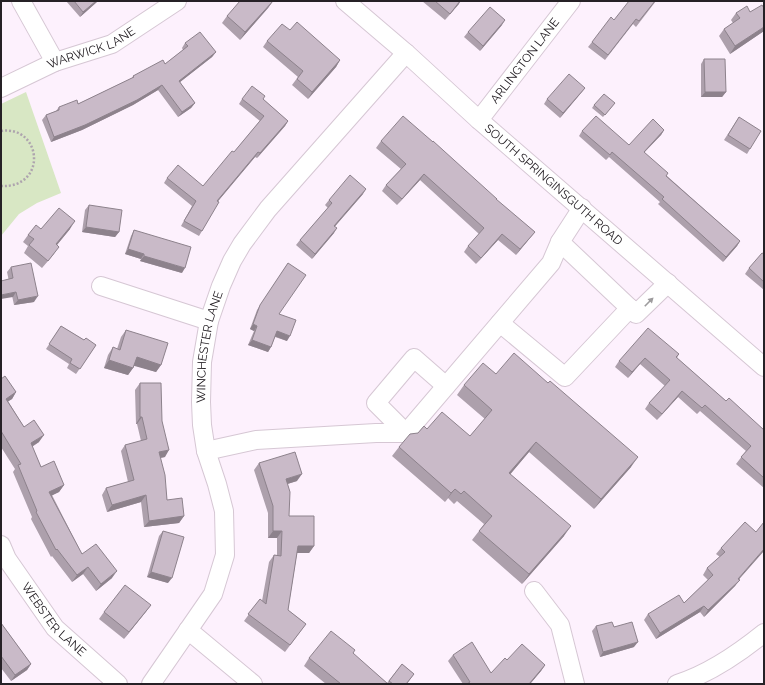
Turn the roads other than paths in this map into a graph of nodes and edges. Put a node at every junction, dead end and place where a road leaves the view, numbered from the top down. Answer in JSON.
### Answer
{"nodes":[{"id":1,"x":21,"y":1,"type":"edge"},
{"id":2,"x":177,"y":1,"type":"edge"},
{"id":3,"x":345,"y":1,"type":"edge"},
{"id":4,"x":571,"y":1,"type":"edge"},
{"id":5,"x":406,"y":53,"type":"junction"},
{"id":6,"x":55,"y":62,"type":"junction"},
{"id":7,"x":1,"y":88,"type":"edge"},
{"id":8,"x":479,"y":120,"type":"junction"},
{"id":9,"x":582,"y":208,"type":"junction"},
{"id":10,"x":560,"y":242,"type":"junction"},
{"id":11,"x":668,"y":284,"type":"junction"},
{"id":12,"x":101,"y":286,"type":"dead end"},
{"id":13,"x":630,"y":308,"type":"junction"},
{"id":14,"x":209,"y":321,"type":"junction"},
{"id":15,"x":500,"y":323,"type":"junction"},
{"id":16,"x":764,"y":367,"type":"edge"},
{"id":17,"x":446,"y":386,"type":"junction"},
{"id":18,"x":406,"y":433,"type":"junction"},
{"id":19,"x":206,"y":451,"type":"junction"},
{"id":20,"x":1,"y":545,"type":"edge"},
{"id":21,"x":534,"y":591,"type":"dead end"},
{"id":22,"x":188,"y":630,"type":"junction"},
{"id":23,"x":764,"y":633,"type":"edge"},
{"id":24,"x":118,"y":684,"type":"edge"},
{"id":25,"x":150,"y":684,"type":"edge"},
{"id":26,"x":253,"y":684,"type":"edge"},
{"id":27,"x":575,"y":684,"type":"edge"},
{"id":28,"x":677,"y":684,"type":"edge"}],
"edges":[{"from":1,"to":6,"type":"street"},
{"from":2,"to":6,"type":"street","name":"WARWICK LANE"},
{"from":3,"to":5,"type":"street","name":"SOUTH SPRINGINSGUTH ROAD"},
{"from":4,"to":8,"type":"street","name":"ARLINGTON LANE"},
{"from":5,"to":8,"type":"street","name":"SOUTH SPRINGINSGUTH ROAD"},
{"from":5,"to":14,"type":"street","name":"WINCHESTER LANE"},
{"from":6,"to":7,"type":"street","name":"WARWICK LANE"},
{"from":8,"to":9,"type":"street","name":"SOUTH SPRINGINSGUTH ROAD"},
{"from":9,"to":10,"type":"street"},
{"from":9,"to":11,"type":"street","name":"SOUTH SPRINGINSGUTH ROAD"},
{"from":10,"to":13,"type":"street"},
{"from":10,"to":15,"type":"street"},
{"from":13,"to":11,"type":"street","one_way":true},
{"from":11,"to":16,"type":"street","name":"SOUTH SPRINGINSGUTH ROAD"},
{"from":12,"to":14,"type":"street"},
{"from":13,"to":15,"type":"street"},
{"from":14,"to":19,"type":"street","name":"WINCHESTER LANE"},
{"from":15,"to":17,"type":"street"},
{"from":17,"to":18,"type":"street"},
{"from":17,"to":18,"type":"street"},
{"from":18,"to":19,"type":"street"},
{"from":19,"to":22,"type":"street","name":"WINCHESTER LANE"},
{"from":20,"to":24,"type":"street","name":"WEBSTER LANE"},
{"from":21,"to":27,"type":"street"},
{"from":22,"to":25,"type":"street","name":"WINCHESTER LANE"},
{"from":22,"to":26,"type":"street"},
{"from":23,"to":28,"type":"street"}]}
